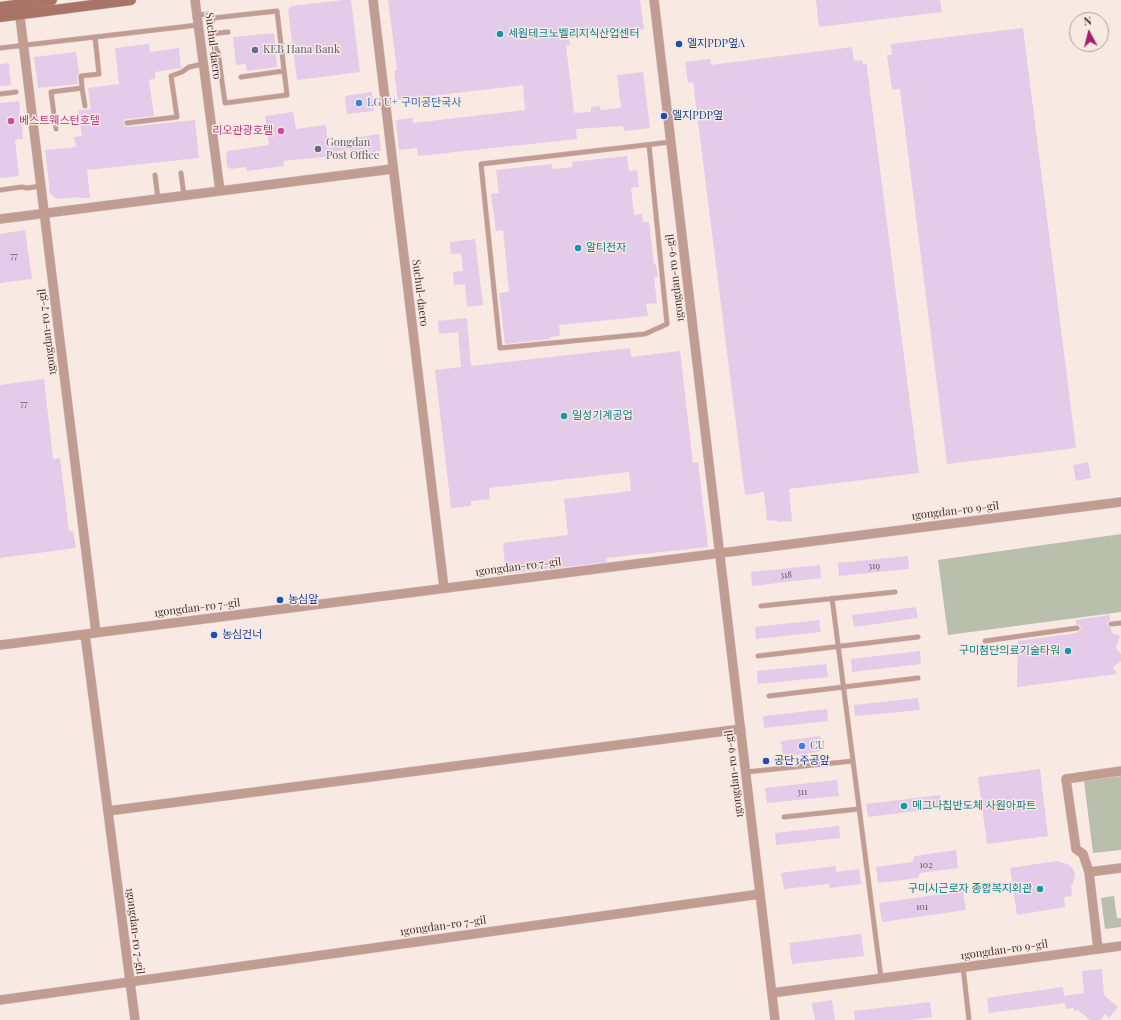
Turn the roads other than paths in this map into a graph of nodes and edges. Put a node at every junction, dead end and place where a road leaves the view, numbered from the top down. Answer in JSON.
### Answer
{"nodes":[{"id":1,"x":52,"y":0,"type":"edge"},
{"id":2,"x":131,"y":0,"type":"edge"},
{"id":3,"x":195,"y":0,"type":"edge"},
{"id":4,"x":372,"y":0,"type":"edge"},
{"id":5,"x":654,"y":0,"type":"edge"},
{"id":6,"x":19,"y":6,"type":"edge"},
{"id":7,"x":0,"y":7,"type":"edge"},
{"id":8,"x":0,"y":17,"type":"edge"},
{"id":9,"x":213,"y":18,"type":"junction"},
{"id":10,"x":198,"y":20,"type":"junction"},
{"id":11,"x":228,"y":32,"type":"dead end"},
{"id":12,"x":211,"y":34,"type":"junction"},
{"id":13,"x":95,"y":37,"type":"junction"},
{"id":14,"x":24,"y":46,"type":"junction"},
{"id":15,"x":0,"y":48,"type":"edge"},
{"id":16,"x":204,"y":64,"type":"junction"},
{"id":17,"x":284,"y":71,"type":"junction"},
{"id":18,"x":241,"y":77,"type":"dead end"},
{"id":19,"x":82,"y":88,"type":"junction"},
{"id":20,"x":16,"y":92,"type":"dead end"},
{"id":21,"x":0,"y":94,"type":"edge"},
{"id":22,"x":85,"y":106,"type":"dead end"},
{"id":23,"x":127,"y":123,"type":"dead end"},
{"id":24,"x":56,"y":129,"type":"dead end"},
{"id":25,"x":671,"y":142,"type":"junction"},
{"id":26,"x":649,"y":145,"type":"junction"},
{"id":27,"x":392,"y":169,"type":"junction"},
{"id":28,"x":181,"y":173,"type":"dead end"},
{"id":29,"x":155,"y":175,"type":"dead end"},
{"id":30,"x":41,"y":186,"type":"junction"},
{"id":31,"x":0,"y":190,"type":"edge"},
{"id":32,"x":220,"y":191,"type":"junction"},
{"id":33,"x":184,"y":196,"type":"junction"},
{"id":34,"x":158,"y":199,"type":"junction"},
{"id":35,"x":45,"y":214,"type":"junction"},
{"id":36,"x":0,"y":219,"type":"edge"},
{"id":37,"x":1121,"y":502,"type":"edge"},
{"id":38,"x":720,"y":553,"type":"junction"},
{"id":39,"x":444,"y":588,"type":"junction"},
{"id":40,"x":895,"y":592,"type":"dead end"},
{"id":41,"x":832,"y":598,"type":"junction"},
{"id":42,"x":761,"y":606,"type":"dead end"},
{"id":43,"x":1121,"y":623,"type":"edge"},
{"id":44,"x":1111,"y":624,"type":"dead end"},
{"id":45,"x":1077,"y":628,"type":"dead end"},
{"id":46,"x":96,"y":633,"type":"junction"},
{"id":47,"x":85,"y":634,"type":"junction"},
{"id":48,"x":918,"y":637,"type":"dead end"},
{"id":49,"x":985,"y":640,"type":"dead end"},
{"id":50,"x":0,"y":645,"type":"edge"},
{"id":51,"x":838,"y":647,"type":"junction"},
{"id":52,"x":758,"y":656,"type":"dead end"},
{"id":53,"x":918,"y":678,"type":"dead end"},
{"id":54,"x":843,"y":687,"type":"junction"},
{"id":55,"x":769,"y":696,"type":"dead end"},
{"id":56,"x":741,"y":729,"type":"junction"},
{"id":57,"x":853,"y":761,"type":"junction"},
{"id":58,"x":746,"y":772,"type":"junction"},
{"id":59,"x":1121,"y":772,"type":"edge"},
{"id":60,"x":859,"y":809,"type":"junction"},
{"id":61,"x":108,"y":811,"type":"junction"},
{"id":62,"x":784,"y":817,"type":"dead end"},
{"id":63,"x":1121,"y":868,"type":"edge"},
{"id":64,"x":1089,"y":872,"type":"junction"},
{"id":65,"x":760,"y":894,"type":"junction"},
{"id":66,"x":1121,"y":946,"type":"edge"},
{"id":67,"x":1098,"y":950,"type":"junction"},
{"id":68,"x":963,"y":968,"type":"junction"},
{"id":69,"x":881,"y":978,"type":"junction"},
{"id":70,"x":130,"y":982,"type":"junction"},
{"id":71,"x":772,"y":993,"type":"junction"},
{"id":72,"x":0,"y":1000,"type":"edge"},
{"id":73,"x":135,"y":1020,"type":"edge"},
{"id":74,"x":775,"y":1020,"type":"edge"},
{"id":75,"x":969,"y":1020,"type":"edge"}],
"edges":[{"from":1,"to":6,"type":"main road"},
{"from":2,"to":6,"type":"main road"},
{"from":3,"to":10,"type":"street","name":"Suchul-daero"},
{"from":4,"to":27,"type":"street","name":"Suchul-daero"},
{"from":5,"to":25,"type":"street","name":"1gongdan-ro 9-gil"},
{"from":6,"to":7,"type":"main road"},
{"from":6,"to":8,"type":"main road"},
{"from":6,"to":14,"type":"street","name":"1gongdan-ro 7-gil"},
{"from":9,"to":10,"type":"lane"},
{"from":9,"to":12,"type":"lane"},
{"from":9,"to":17,"type":"lane"},
{"from":10,"to":13,"type":"lane"},
{"from":10,"to":16,"type":"street","name":"Suchul-daero"},
{"from":11,"to":12,"type":"lane"},
{"from":12,"to":17,"type":"lane"},
{"from":13,"to":14,"type":"lane"},
{"from":13,"to":19,"type":"lane"},
{"from":14,"to":15,"type":"lane"},
{"from":14,"to":30,"type":"street","name":"1gongdan-ro 7-gil"},
{"from":16,"to":23,"type":"lane"},
{"from":16,"to":32,"type":"street","name":"Suchul-daero"},
{"from":17,"to":18,"type":"lane"},
{"from":19,"to":22,"type":"lane"},
{"from":19,"to":24,"type":"lane"},
{"from":20,"to":21,"type":"lane"},
{"from":25,"to":26,"type":"lane"},
{"from":25,"to":38,"type":"street","name":"1gongdan-ro 9-gil"},
{"from":26,"to":26,"type":"lane"},
{"from":27,"to":32,"type":"street"},
{"from":27,"to":39,"type":"street","name":"Suchul-daero"},
{"from":28,"to":33,"type":"lane"},
{"from":29,"to":34,"type":"lane"},
{"from":30,"to":31,"type":"lane"},
{"from":30,"to":35,"type":"street","name":"1gongdan-ro 7-gil"},
{"from":32,"to":33,"type":"street"},
{"from":33,"to":34,"type":"street"},
{"from":34,"to":35,"type":"street"},
{"from":35,"to":36,"type":"street"},
{"from":35,"to":46,"type":"street","name":"1gongdan-ro 7-gil"},
{"from":37,"to":38,"type":"street","name":"1gongdan-ro 9-gil"},
{"from":38,"to":39,"type":"street","name":"1gongdan-ro 7-gil"},
{"from":38,"to":56,"type":"street","name":"1gongdan-ro 9-gil"},
{"from":39,"to":46,"type":"street","name":"1gongdan-ro 7-gil"},
{"from":40,"to":41,"type":"lane"},
{"from":41,"to":42,"type":"lane"},
{"from":41,"to":51,"type":"lane"},
{"from":43,"to":44,"type":"lane"},
{"from":45,"to":49,"type":"lane"},
{"from":46,"to":47,"type":"street"},
{"from":47,"to":50,"type":"street"},
{"from":47,"to":61,"type":"street","name":"1gongdan-ro 7-gil"},
{"from":48,"to":51,"type":"lane"},
{"from":51,"to":52,"type":"lane"},
{"from":51,"to":54,"type":"lane"},
{"from":53,"to":54,"type":"lane"},
{"from":54,"to":55,"type":"lane"},
{"from":54,"to":57,"type":"lane"},
{"from":56,"to":58,"type":"street","name":"1gongdan-ro 9-gil"},
{"from":56,"to":61,"type":"street"},
{"from":57,"to":58,"type":"lane"},
{"from":57,"to":60,"type":"lane"},
{"from":58,"to":65,"type":"street","name":"1gongdan-ro 9-gil"},
{"from":59,"to":64,"type":"street"},
{"from":60,"to":62,"type":"lane"},
{"from":60,"to":69,"type":"lane"},
{"from":61,"to":70,"type":"street","name":"1gongdan-ro 7-gil"},
{"from":63,"to":64,"type":"street"},
{"from":64,"to":67,"type":"street"},
{"from":65,"to":70,"type":"street","name":"1gongdan-ro 7-gil"},
{"from":65,"to":71,"type":"street","name":"1gongdan-ro 9-gil"},
{"from":66,"to":67,"type":"street","name":"1gongdan-ro 9-gil"},
{"from":67,"to":68,"type":"street","name":"1gongdan-ro 9-gil"},
{"from":68,"to":69,"type":"street","name":"1gongdan-ro 9-gil"},
{"from":68,"to":75,"type":"lane"},
{"from":69,"to":71,"type":"street","name":"1gongdan-ro 9-gil"},
{"from":70,"to":72,"type":"street"},
{"from":70,"to":73,"type":"street","name":"1gongdan-ro 7-gil"},
{"from":71,"to":74,"type":"street","name":"1gongdan-ro 9-gil"}]}
